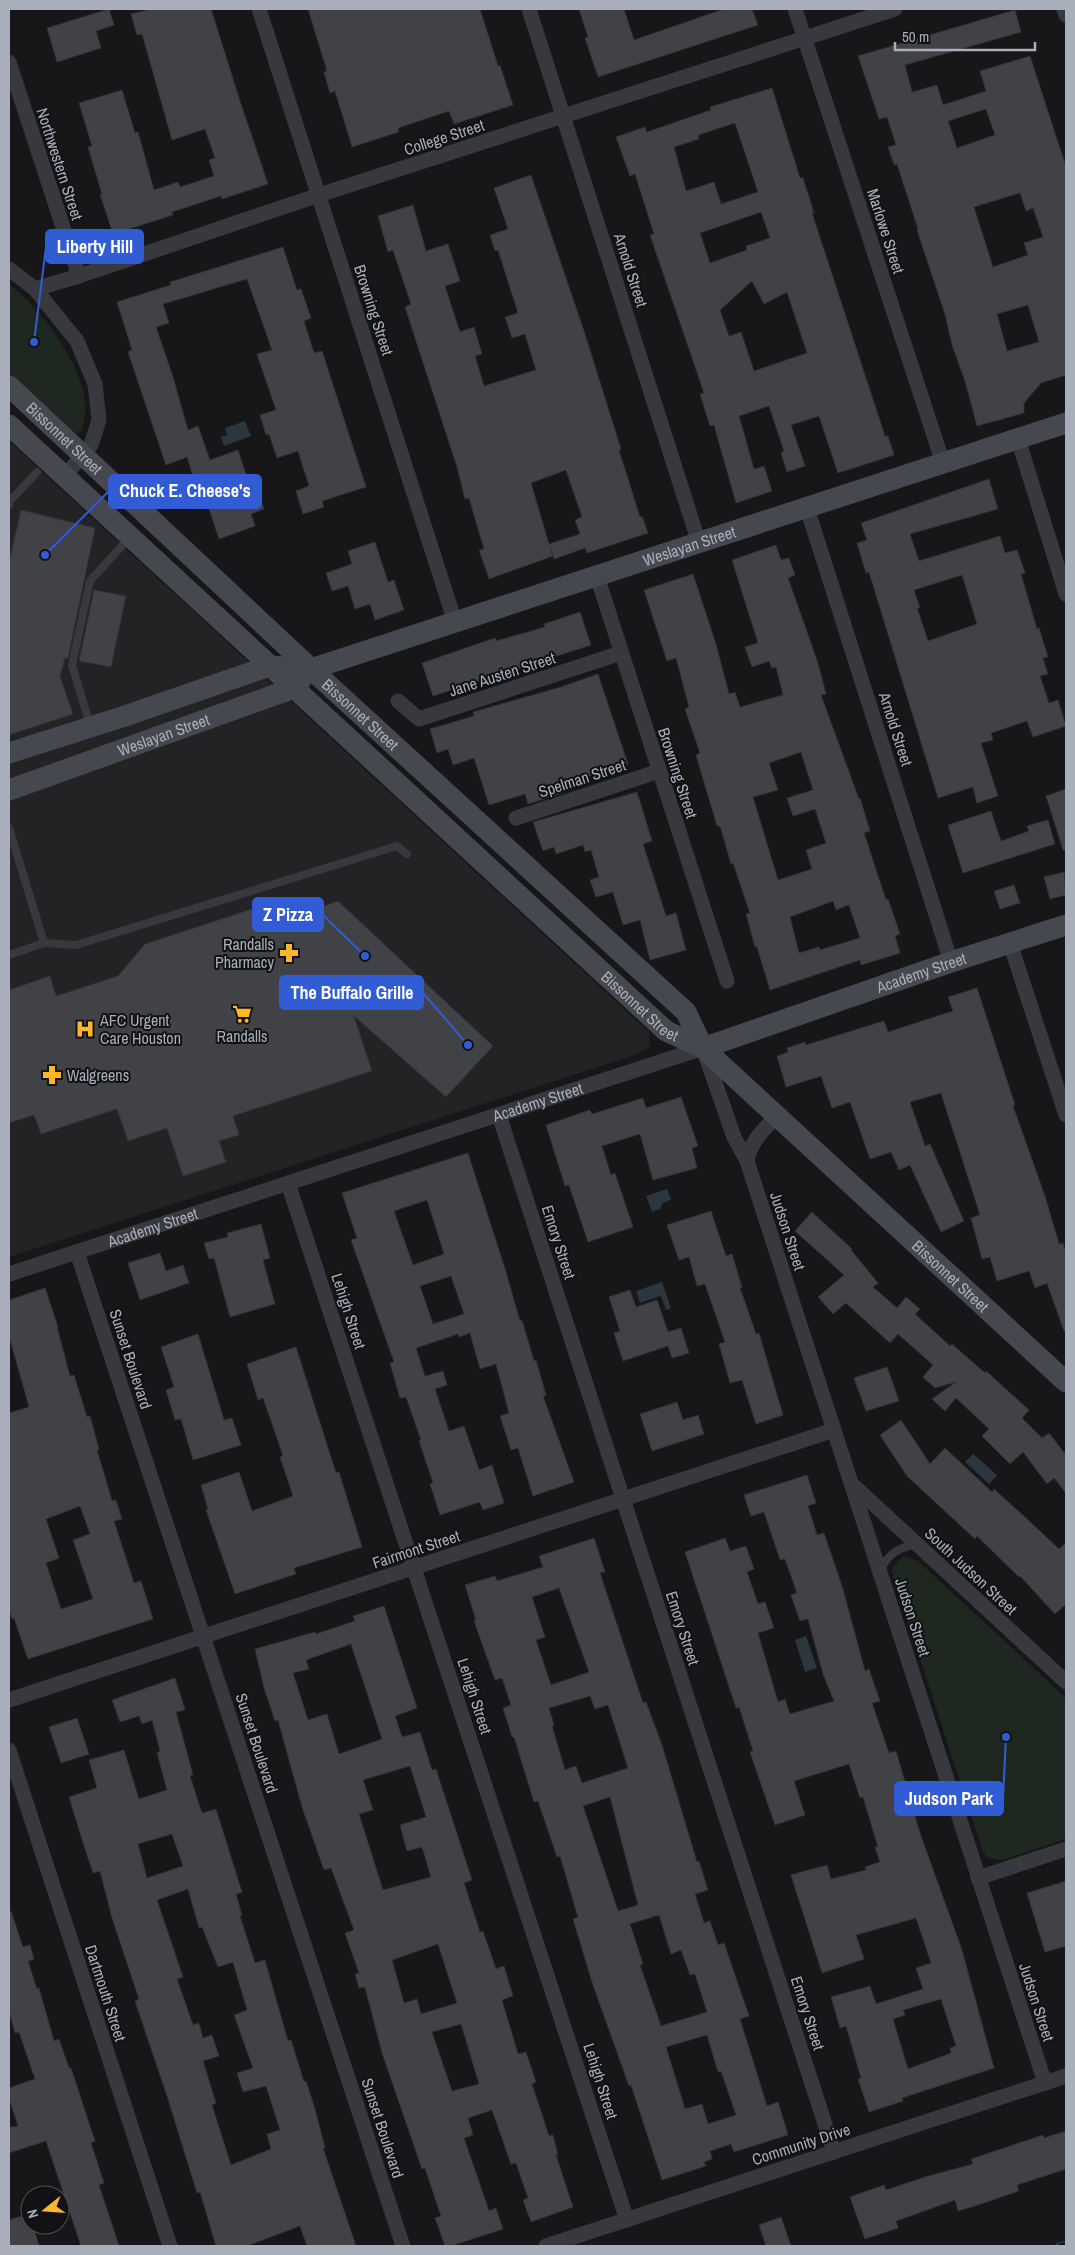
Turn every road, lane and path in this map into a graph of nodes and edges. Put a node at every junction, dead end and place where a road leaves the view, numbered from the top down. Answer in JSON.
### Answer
{"nodes":[{"id":1,"x":259,"y":9,"type":"edge"},
{"id":2,"x":529,"y":9,"type":"edge"},
{"id":3,"x":795,"y":9,"type":"edge"},
{"id":4,"x":895,"y":9,"type":"edge"},
{"id":5,"x":1064,"y":9,"type":"edge"},
{"id":6,"x":1066,"y":16,"type":"edge"},
{"id":7,"x":805,"y":38,"type":"junction"},
{"id":8,"x":9,"y":62,"type":"edge"},
{"id":9,"x":564,"y":116,"type":"junction"},
{"id":10,"x":319,"y":195,"type":"junction"},
{"id":11,"x":9,"y":269,"type":"edge"},
{"id":12,"x":79,"y":276,"type":"junction"},
{"id":13,"x":35,"y":289,"type":"junction"},
{"id":14,"x":9,"y":386,"type":"edge"},
{"id":15,"x":1066,"y":423,"type":"edge"},
{"id":16,"x":9,"y":425,"type":"edge"},
{"id":17,"x":1018,"y":439,"type":"junction"},
{"id":18,"x":84,"y":454,"type":"junction"},
{"id":19,"x":943,"y":463,"type":"junction"},
{"id":20,"x":37,"y":472,"type":"dead end"},
{"id":21,"x":65,"y":476,"type":"junction"},
{"id":22,"x":9,"y":505,"type":"edge"},
{"id":23,"x":807,"y":508,"type":"junction"},
{"id":24,"x":130,"y":537,"type":"junction"},
{"id":25,"x":699,"y":543,"type":"junction"},
{"id":26,"x":597,"y":576,"type":"junction"},
{"id":27,"x":1066,"y":594,"type":"edge"},
{"id":28,"x":455,"y":622,"type":"junction"},
{"id":29,"x":621,"y":652,"type":"junction"},
{"id":30,"x":269,"y":666,"type":"junction"},
{"id":31,"x":312,"y":668,"type":"junction"},
{"id":32,"x":294,"y":688,"type":"junction"},
{"id":33,"x":398,"y":701,"type":"dead end"},
{"id":34,"x":91,"y":727,"type":"junction"},
{"id":35,"x":9,"y":753,"type":"edge"},
{"id":36,"x":660,"y":771,"type":"junction"},
{"id":37,"x":9,"y":790,"type":"edge"},
{"id":38,"x":516,"y":818,"type":"dead end"},
{"id":39,"x":9,"y":828,"type":"edge"},
{"id":40,"x":407,"y":854,"type":"dead end"},
{"id":41,"x":1066,"y":925,"type":"edge"},
{"id":42,"x":44,"y":943,"type":"junction"},
{"id":43,"x":1010,"y":943,"type":"junction"},
{"id":44,"x":9,"y":955,"type":"edge"},
{"id":45,"x":952,"y":962,"type":"junction"},
{"id":46,"x":727,"y":981,"type":"dead end"},
{"id":47,"x":703,"y":1048,"type":"junction"},
{"id":48,"x":499,"y":1115,"type":"junction"},
{"id":49,"x":1066,"y":1115,"type":"edge"},
{"id":50,"x":778,"y":1116,"type":"junction"},
{"id":51,"x":747,"y":1161,"type":"junction"},
{"id":52,"x":288,"y":1183,"type":"junction"},
{"id":53,"x":77,"y":1252,"type":"junction"},
{"id":54,"x":9,"y":1274,"type":"edge"},
{"id":55,"x":1066,"y":1382,"type":"edge"},
{"id":56,"x":834,"y":1430,"type":"junction"},
{"id":57,"x":852,"y":1486,"type":"junction"},
{"id":58,"x":624,"y":1499,"type":"junction"},
{"id":59,"x":916,"y":1544,"type":"junction"},
{"id":60,"x":415,"y":1568,"type":"junction"},
{"id":61,"x":880,"y":1571,"type":"junction"},
{"id":62,"x":204,"y":1637,"type":"junction"},
{"id":63,"x":1066,"y":1682,"type":"edge"},
{"id":64,"x":9,"y":1700,"type":"edge"},
{"id":65,"x":9,"y":1750,"type":"edge"},
{"id":66,"x":1066,"y":1849,"type":"edge"},
{"id":67,"x":978,"y":1878,"type":"junction"},
{"id":68,"x":1066,"y":2076,"type":"edge"},
{"id":69,"x":1045,"y":2083,"type":"junction"},
{"id":70,"x":834,"y":2152,"type":"junction"},
{"id":71,"x":627,"y":2220,"type":"junction"},
{"id":72,"x":170,"y":2246,"type":"edge"},
{"id":73,"x":403,"y":2246,"type":"edge"},
{"id":74,"x":546,"y":2246,"type":"edge"}],
"edges":[{"from":1,"to":10,"type":"street","name":"Browning Street"},
{"from":2,"to":9,"type":"street","name":"Arnold Street"},
{"from":3,"to":7,"type":"street","name":"Marlowe Street"},
{"from":4,"to":7,"type":"street","name":"College Street"},
{"from":5,"to":6,"type":"street"},
{"from":7,"to":9,"type":"street","name":"College Street"},
{"from":7,"to":19,"type":"street","name":"Marlowe Street"},
{"from":8,"to":12,"type":"street","name":"Northwestern Street"},
{"from":9,"to":10,"type":"street","name":"College Street"},
{"from":9,"to":25,"type":"street","name":"Arnold Street"},
{"from":10,"to":12,"type":"street","name":"College Street"},
{"from":10,"to":28,"type":"street","name":"Browning Street"},
{"from":11,"to":13,"type":"street"},
{"from":12,"to":13,"type":"street","name":"College Street"},
{"from":13,"to":18,"type":"street"},
{"from":14,"to":18,"type":"main road","name":"Bissonnet Street"},
{"from":15,"to":17,"type":"main road","name":"Weslayan Street"},
{"from":16,"to":21,"type":"main road","name":"Bissonnet Street"},
{"from":17,"to":19,"type":"main road","name":"Weslayan Street"},
{"from":17,"to":27,"type":"street"},
{"from":18,"to":21,"type":"street"},
{"from":18,"to":31,"type":"main road","name":"Bissonnet Street"},
{"from":19,"to":23,"type":"main road","name":"Weslayan Street"},
{"from":20,"to":22,"type":"lane"},
{"from":21,"to":24,"type":"main road","name":"Bissonnet Street"},
{"from":23,"to":25,"type":"main road","name":"Weslayan Street"},
{"from":23,"to":45,"type":"street","name":"Arnold Street"},
{"from":24,"to":30,"type":"main road","name":"Bissonnet Street"},
{"from":24,"to":34,"type":"lane"},
{"from":25,"to":26,"type":"main road","name":"Weslayan Street"},
{"from":26,"to":28,"type":"main road","name":"Weslayan Street"},
{"from":26,"to":29,"type":"street","name":"Browning Street"},
{"from":28,"to":31,"type":"main road","name":"Weslayan Street"},
{"from":29,"to":33,"type":"street","name":"Jane Austen Street"},
{"from":29,"to":36,"type":"street","name":"Browning Street"},
{"from":30,"to":31,"type":"main road","name":"Weslayan Street"},
{"from":30,"to":32,"type":"main road","name":"Bissonnet Street"},
{"from":30,"to":34,"type":"main road","name":"Weslayan Street"},
{"from":31,"to":32,"type":"main road","name":"Weslayan Street"},
{"from":31,"to":47,"type":"main road","name":"Bissonnet Street"},
{"from":32,"to":37,"type":"main road","name":"Weslayan Street"},
{"from":32,"to":47,"type":"main road","name":"Bissonnet Street"},
{"from":34,"to":35,"type":"main road","name":"Weslayan Street"},
{"from":36,"to":38,"type":"street","name":"Spelman Street"},
{"from":36,"to":46,"type":"street","name":"Browning Street"},
{"from":39,"to":42,"type":"lane"},
{"from":40,"to":42,"type":"lane"},
{"from":41,"to":43,"type":"main road","name":"Academy Street"},
{"from":42,"to":44,"type":"lane"},
{"from":43,"to":45,"type":"main road","name":"Academy Street"},
{"from":43,"to":49,"type":"street"},
{"from":45,"to":47,"type":"main road","name":"Academy Street"},
{"from":47,"to":48,"type":"street","name":"Academy Street"},
{"from":47,"to":50,"type":"main road","name":"Bissonnet Street"},
{"from":47,"to":51,"type":"street","name":"Judson Street"},
{"from":48,"to":52,"type":"street","name":"Academy Street"},
{"from":48,"to":58,"type":"street","name":"Emory Street"},
{"from":50,"to":51,"type":"street"},
{"from":50,"to":55,"type":"main road","name":"Bissonnet Street"},
{"from":51,"to":56,"type":"street","name":"Judson Street"},
{"from":52,"to":53,"type":"street","name":"Academy Street"},
{"from":52,"to":60,"type":"street","name":"Lehigh Street"},
{"from":53,"to":54,"type":"street","name":"Academy Street"},
{"from":53,"to":62,"type":"street","name":"Sunset Boulevard"},
{"from":56,"to":57,"type":"street","name":"Judson Street"},
{"from":56,"to":58,"type":"street","name":"Fairmont Street"},
{"from":57,"to":59,"type":"street","name":"South Judson Street"},
{"from":57,"to":61,"type":"street","name":"Judson Street"},
{"from":58,"to":60,"type":"street","name":"Fairmont Street"},
{"from":58,"to":70,"type":"street","name":"Emory Street"},
{"from":59,"to":61,"type":"lane"},
{"from":59,"to":63,"type":"street","name":"South Judson Street"},
{"from":60,"to":62,"type":"street","name":"Fairmont Street"},
{"from":60,"to":71,"type":"street","name":"Lehigh Street"},
{"from":61,"to":67,"type":"street","name":"Judson Street"},
{"from":62,"to":64,"type":"street","name":"Fairmont Street"},
{"from":62,"to":73,"type":"street","name":"Sunset Boulevard"},
{"from":65,"to":72,"type":"street","name":"Dartmouth Street"},
{"from":66,"to":67,"type":"street"},
{"from":67,"to":69,"type":"street","name":"Judson Street"},
{"from":68,"to":69,"type":"street","name":"Community Drive"},
{"from":69,"to":70,"type":"street","name":"Community Drive"},
{"from":70,"to":71,"type":"street","name":"Community Drive"},
{"from":71,"to":74,"type":"street","name":"Community Drive"}]}
